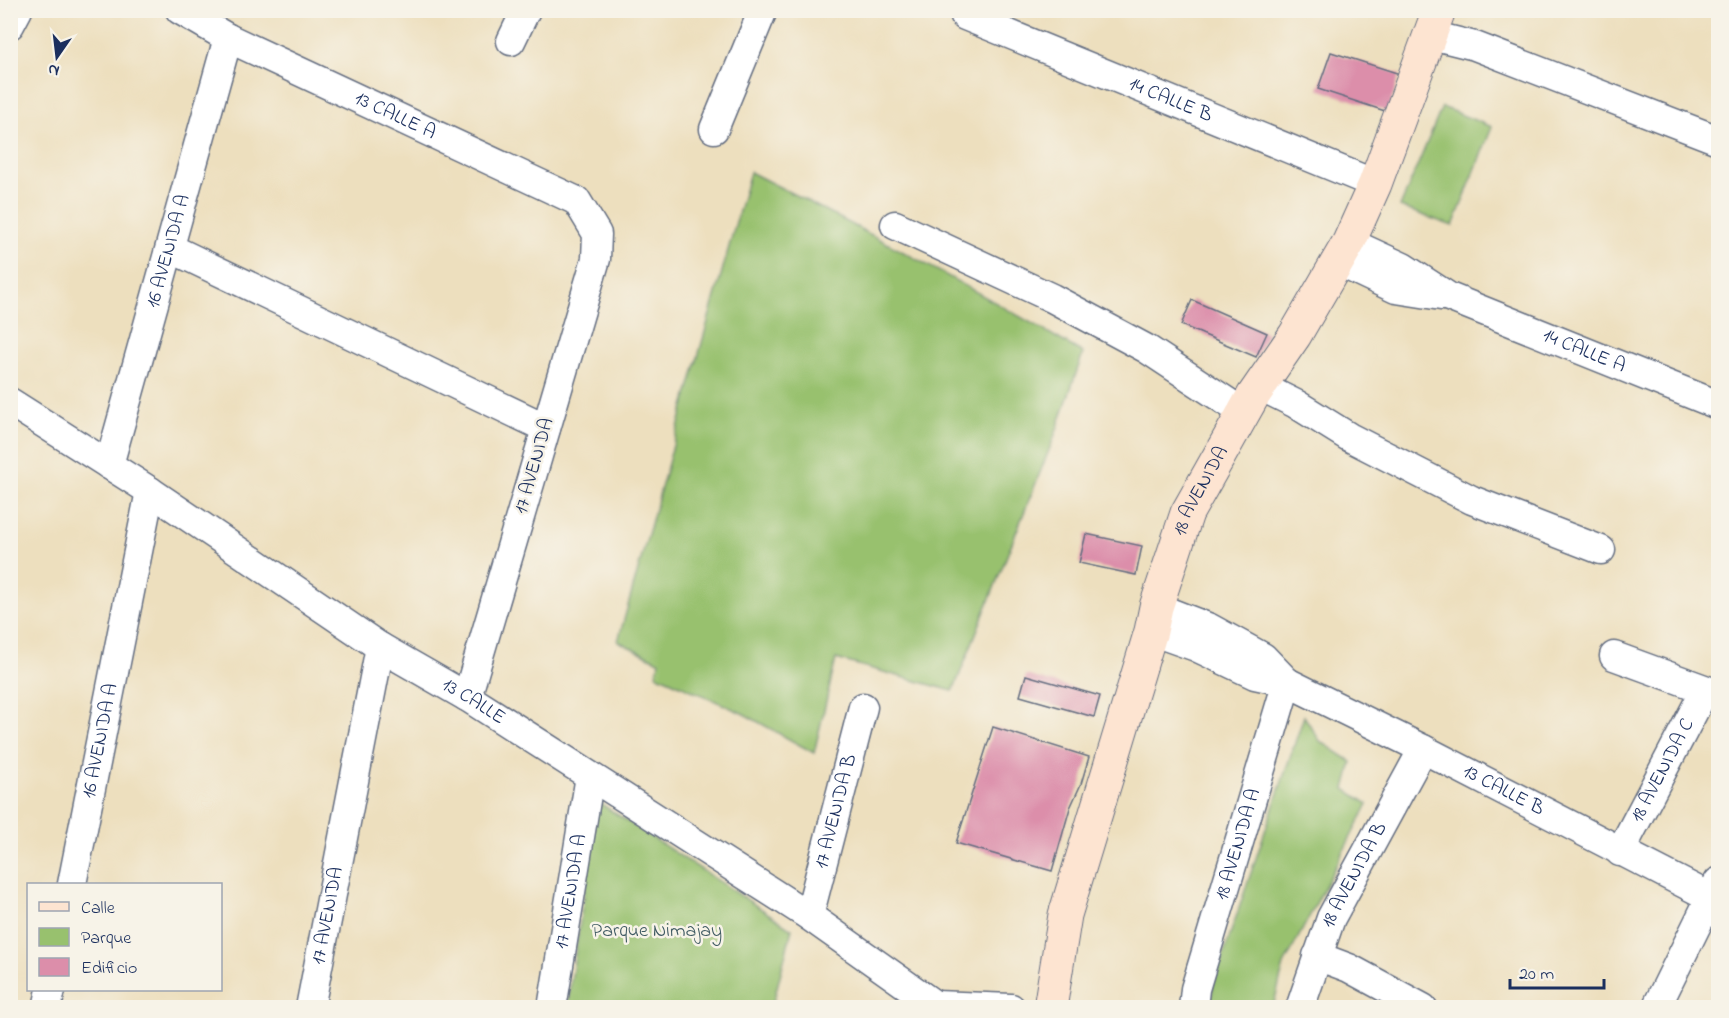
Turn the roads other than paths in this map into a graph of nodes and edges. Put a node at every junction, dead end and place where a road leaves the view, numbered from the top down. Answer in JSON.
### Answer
{"nodes":[{"id":1,"x":18,"y":10,"type":"edge"},
{"id":2,"x":180,"y":10,"type":"edge"},
{"id":3,"x":526,"y":10,"type":"edge"},
{"id":4,"x":763,"y":10,"type":"edge"},
{"id":5,"x":965,"y":16,"type":"dead end"},
{"id":6,"x":1435,"y":23,"type":"edge"},
{"id":7,"x":10,"y":25,"type":"edge"},
{"id":8,"x":228,"y":38,"type":"junction"},
{"id":9,"x":511,"y":40,"type":"dead end"},
{"id":10,"x":714,"y":129,"type":"dead end"},
{"id":11,"x":1719,"y":140,"type":"edge"},
{"id":12,"x":1375,"y":184,"type":"junction"},
{"id":13,"x":895,"y":225,"type":"dead end"},
{"id":14,"x":597,"y":234,"type":"joint"},
{"id":15,"x":170,"y":248,"type":"junction"},
{"id":16,"x":1344,"y":252,"type":"junction"},
{"id":17,"x":1252,"y":399,"type":"junction"},
{"id":18,"x":10,"y":402,"type":"edge"},
{"id":19,"x":1719,"y":405,"type":"edge"},
{"id":20,"x":546,"y":428,"type":"junction"},
{"id":21,"x":109,"y":465,"type":"junction"},
{"id":22,"x":150,"y":491,"type":"junction"},
{"id":23,"x":1601,"y":550,"type":"dead end"},
{"id":24,"x":1154,"y":619,"type":"junction"},
{"id":25,"x":380,"y":647,"type":"junction"},
{"id":26,"x":1614,"y":656,"type":"dead end"},
{"id":27,"x":1287,"y":682,"type":"junction"},
{"id":28,"x":1712,"y":692,"type":"edge"},
{"id":29,"x":467,"y":697,"type":"junction"},
{"id":30,"x":863,"y":707,"type":"dead end"},
{"id":31,"x":1423,"y":749,"type":"junction"},
{"id":32,"x":590,"y":776,"type":"junction"},
{"id":33,"x":1620,"y":852,"type":"junction"},
{"id":34,"x":72,"y":883,"type":"edge"},
{"id":35,"x":1716,"y":893,"type":"edge"},
{"id":36,"x":809,"y":916,"type":"junction"},
{"id":37,"x":1317,"y":956,"type":"junction"},
{"id":38,"x":51,"y":991,"type":"edge"},
{"id":39,"x":937,"y":1006,"type":"edge"},
{"id":40,"x":47,"y":1008,"type":"edge"},
{"id":41,"x":310,"y":1008,"type":"edge"},
{"id":42,"x":552,"y":1008,"type":"edge"},
{"id":43,"x":1011,"y":1008,"type":"edge"},
{"id":44,"x":1050,"y":1008,"type":"edge"},
{"id":45,"x":1193,"y":1008,"type":"edge"},
{"id":46,"x":1300,"y":1008,"type":"edge"},
{"id":47,"x":1423,"y":1008,"type":"edge"},
{"id":48,"x":1656,"y":1008,"type":"edge"}],
"edges":[{"from":1,"to":7,"type":"street"},
{"from":2,"to":8,"type":"street","name":"13 CALLE A"},
{"from":3,"to":9,"type":"street"},
{"from":4,"to":10,"type":"street"},
{"from":5,"to":12,"type":"street","name":"14 CALLE B"},
{"from":6,"to":11,"type":"street"},
{"from":6,"to":12,"type":"street","name":"18 AVENIDA"},
{"from":8,"to":14,"type":"street","name":"13 CALLE A"},
{"from":8,"to":15,"type":"street","name":"16 AVENIDA A"},
{"from":12,"to":16,"type":"street","name":"18 AVENIDA"},
{"from":13,"to":17,"type":"street"},
{"from":14,"to":20,"type":"street","name":"17 AVENIDA"},
{"from":15,"to":20,"type":"street"},
{"from":15,"to":21,"type":"street","name":"16 AVENIDA A"},
{"from":16,"to":17,"type":"street","name":"18 AVENIDA"},
{"from":16,"to":19,"type":"street","name":"14 CALLE A"},
{"from":17,"to":23,"type":"street"},
{"from":17,"to":24,"type":"street","name":"18 AVENIDA"},
{"from":18,"to":21,"type":"street","name":"13 CALLE"},
{"from":20,"to":29,"type":"street","name":"17 AVENIDA"},
{"from":21,"to":22,"type":"street","name":"13 CALLE"},
{"from":22,"to":25,"type":"street","name":"13 CALLE"},
{"from":22,"to":34,"type":"street","name":"16 AVENIDA A"},
{"from":24,"to":27,"type":"street","name":"13 CALLE B"},
{"from":24,"to":44,"type":"street","name":"18 AVENIDA"},
{"from":25,"to":29,"type":"street","name":"13 CALLE"},
{"from":25,"to":41,"type":"street","name":"17 AVENIDA"},
{"from":26,"to":28,"type":"street"},
{"from":27,"to":31,"type":"street","name":"13 CALLE B"},
{"from":27,"to":45,"type":"street","name":"18 AVENIDA A"},
{"from":28,"to":33,"type":"street","name":"18 AVENIDA C"},
{"from":29,"to":32,"type":"street","name":"13 CALLE"},
{"from":30,"to":36,"type":"street","name":"17 AVENIDA B"},
{"from":31,"to":33,"type":"street","name":"13 CALLE B"},
{"from":31,"to":37,"type":"street","name":"18 AVENIDA B"},
{"from":32,"to":36,"type":"street","name":"13 CALLE"},
{"from":32,"to":42,"type":"street","name":"17 AVENIDA A"},
{"from":33,"to":35,"type":"street","name":"13 CALLE B"},
{"from":35,"to":48,"type":"street"},
{"from":36,"to":39,"type":"street","name":"13 CALLE"},
{"from":37,"to":46,"type":"street","name":"18 AVENIDA B"},
{"from":37,"to":47,"type":"street"},
{"from":38,"to":40,"type":"street"},
{"from":39,"to":43,"type":"street","name":"13 CALLE"}]}
